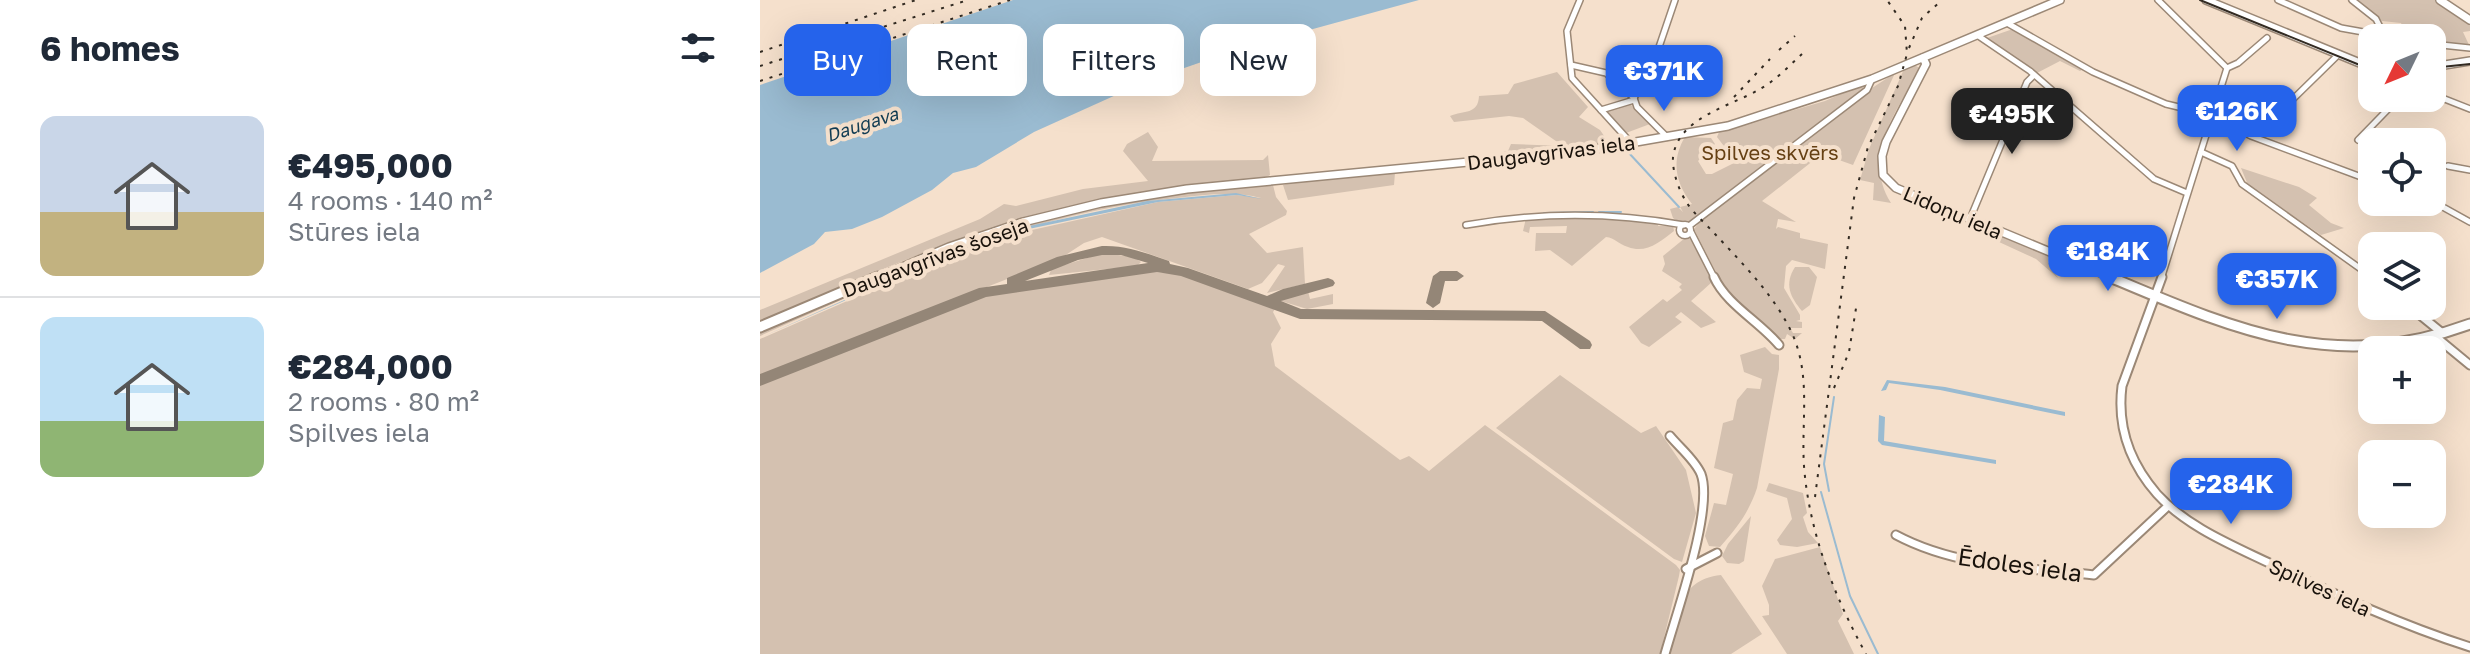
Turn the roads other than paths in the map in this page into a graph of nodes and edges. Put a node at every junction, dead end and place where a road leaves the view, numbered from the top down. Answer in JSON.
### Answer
{"nodes":[{"id":1,"x":1580,"y":0,"type":"edge"},
{"id":2,"x":1675,"y":0,"type":"edge"},
{"id":3,"x":2060,"y":0,"type":"edge"},
{"id":4,"x":2158,"y":0,"type":"edge"},
{"id":5,"x":2206,"y":0,"type":"edge"},
{"id":6,"x":2278,"y":0,"type":"edge"},
{"id":7,"x":2352,"y":0,"type":"edge"},
{"id":8,"x":2440,"y":0,"type":"edge"},
{"id":9,"x":2470,"y":20,"type":"edge"},
{"id":10,"x":2007,"y":23,"type":"junction"},
{"id":11,"x":2377,"y":24,"type":"edge"},
{"id":12,"x":2358,"y":32,"type":"edge"},
{"id":13,"x":1977,"y":35,"type":"junction"},
{"id":14,"x":2267,"y":38,"type":"dead end"},
{"id":15,"x":2446,"y":45,"type":"edge"},
{"id":16,"x":2470,"y":48,"type":"edge"},
{"id":17,"x":2339,"y":54,"type":"junction"},
{"id":18,"x":1923,"y":58,"type":"junction"},
{"id":19,"x":2358,"y":62,"type":"edge"},
{"id":20,"x":2470,"y":63,"type":"edge"},
{"id":21,"x":1571,"y":65,"type":"junction"},
{"id":22,"x":2446,"y":66,"type":"edge"},
{"id":23,"x":2227,"y":68,"type":"junction"},
{"id":24,"x":2034,"y":75,"type":"junction"},
{"id":25,"x":1872,"y":79,"type":"junction"},
{"id":26,"x":1634,"y":99,"type":"junction"},
{"id":27,"x":2446,"y":100,"type":"edge"},
{"id":28,"x":2291,"y":101,"type":"dead end"},
{"id":29,"x":2470,"y":109,"type":"edge"},
{"id":30,"x":1601,"y":110,"type":"junction"},
{"id":31,"x":2385,"y":112,"type":"edge"},
{"id":32,"x":2212,"y":116,"type":"junction"},
{"id":33,"x":2370,"y":128,"type":"edge"},
{"id":34,"x":1667,"y":137,"type":"junction"},
{"id":35,"x":1632,"y":144,"type":"junction"},
{"id":36,"x":2201,"y":152,"type":"junction"},
{"id":37,"x":2448,"y":166,"type":"dead end"},
{"id":38,"x":2470,"y":170,"type":"edge"},
{"id":39,"x":2358,"y":176,"type":"edge"},
{"id":40,"x":1258,"y":182,"type":"joint"},
{"id":41,"x":2187,"y":193,"type":"junction"},
{"id":42,"x":2446,"y":209,"type":"edge"},
{"id":43,"x":1970,"y":219,"type":"junction"},
{"id":44,"x":2470,"y":222,"type":"edge"},
{"id":45,"x":1466,"y":225,"type":"dead end"},
{"id":46,"x":1688,"y":228,"type":"junction"},
{"id":47,"x":2358,"y":267,"type":"edge"},
{"id":48,"x":2154,"y":296,"type":"junction"},
{"id":49,"x":2424,"y":320,"type":"edge"},
{"id":50,"x":2470,"y":324,"type":"edge"},
{"id":51,"x":760,"y":327,"type":"edge"},
{"id":52,"x":2440,"y":335,"type":"junction"},
{"id":53,"x":1779,"y":345,"type":"dead end"},
{"id":54,"x":2470,"y":365,"type":"edge"},
{"id":55,"x":1670,"y":436,"type":"dead end"},
{"id":56,"x":2168,"y":506,"type":"junction"},
{"id":57,"x":1896,"y":535,"type":"dead end"},
{"id":58,"x":1717,"y":553,"type":"dead end"},
{"id":59,"x":1686,"y":569,"type":"junction"},
{"id":60,"x":2470,"y":647,"type":"edge"},
{"id":61,"x":1665,"y":654,"type":"edge"}],
"edges":[{"from":1,"to":21,"type":"street"},
{"from":2,"to":26,"type":"street"},
{"from":3,"to":10,"type":"main road","name":"Daugavgrīvas iela"},
{"from":4,"to":23,"type":"street"},
{"from":5,"to":17,"type":"main road"},
{"from":6,"to":12,"type":"street"},
{"from":7,"to":11,"type":"street"},
{"from":8,"to":9,"type":"main road"},
{"from":10,"to":13,"type":"main road","name":"Daugavgrīvas iela"},
{"from":10,"to":32,"type":"street"},
{"from":13,"to":18,"type":"main road","name":"Daugavgrīvas iela"},
{"from":13,"to":24,"type":"street"},
{"from":14,"to":23,"type":"street"},
{"from":15,"to":16,"type":"street"},
{"from":17,"to":19,"type":"main road"},
{"from":17,"to":28,"type":"street"},
{"from":18,"to":25,"type":"main road","name":"Daugavgrīvas iela"},
{"from":18,"to":43,"type":"main road","name":"Lidoņu iela"},
{"from":20,"to":22,"type":"main road"},
{"from":21,"to":26,"type":"street"},
{"from":21,"to":30,"type":"street"},
{"from":23,"to":32,"type":"street","name":"Spilves iela"},
{"from":24,"to":41,"type":"street"},
{"from":24,"to":43,"type":"street"},
{"from":25,"to":34,"type":"main road","name":"Daugavgrīvas iela"},
{"from":25,"to":46,"type":"street"},
{"from":26,"to":30,"type":"street"},
{"from":26,"to":34,"type":"street"},
{"from":27,"to":29,"type":"street"},
{"from":30,"to":35,"type":"street"},
{"from":31,"to":33,"type":"street"},
{"from":32,"to":36,"type":"street","name":"Spilves iela"},
{"from":32,"to":39,"type":"street"},
{"from":34,"to":35,"type":"main road","name":"Daugavgrīvas iela"},
{"from":35,"to":40,"type":"main road","name":"Daugavgrīvas iela"},
{"from":36,"to":41,"type":"street","name":"Spilves iela"},
{"from":36,"to":47,"type":"street"},
{"from":37,"to":38,"type":"street"},
{"from":40,"to":51,"type":"main road","name":"Daugavgrīvas šoseja"},
{"from":41,"to":48,"type":"street","name":"Spilves iela"},
{"from":42,"to":44,"type":"street"},
{"from":43,"to":48,"type":"main road","name":"Lidoņu iela"},
{"from":45,"to":46,"type":"street"},
{"from":46,"to":53,"type":"street"},
{"from":48,"to":52,"type":"main road","name":"Lidoņu iela"},
{"from":48,"to":56,"type":"street","name":"Spilves iela"},
{"from":49,"to":52,"type":"street"},
{"from":50,"to":52,"type":"main road","name":"Lidoņu iela"},
{"from":52,"to":54,"type":"street"},
{"from":55,"to":59,"type":"street"},
{"from":56,"to":57,"type":"street","name":"Ēdoles iela"},
{"from":56,"to":60,"type":"street","name":"Spilves iela"},
{"from":58,"to":59,"type":"street"},
{"from":59,"to":61,"type":"street"}]}
